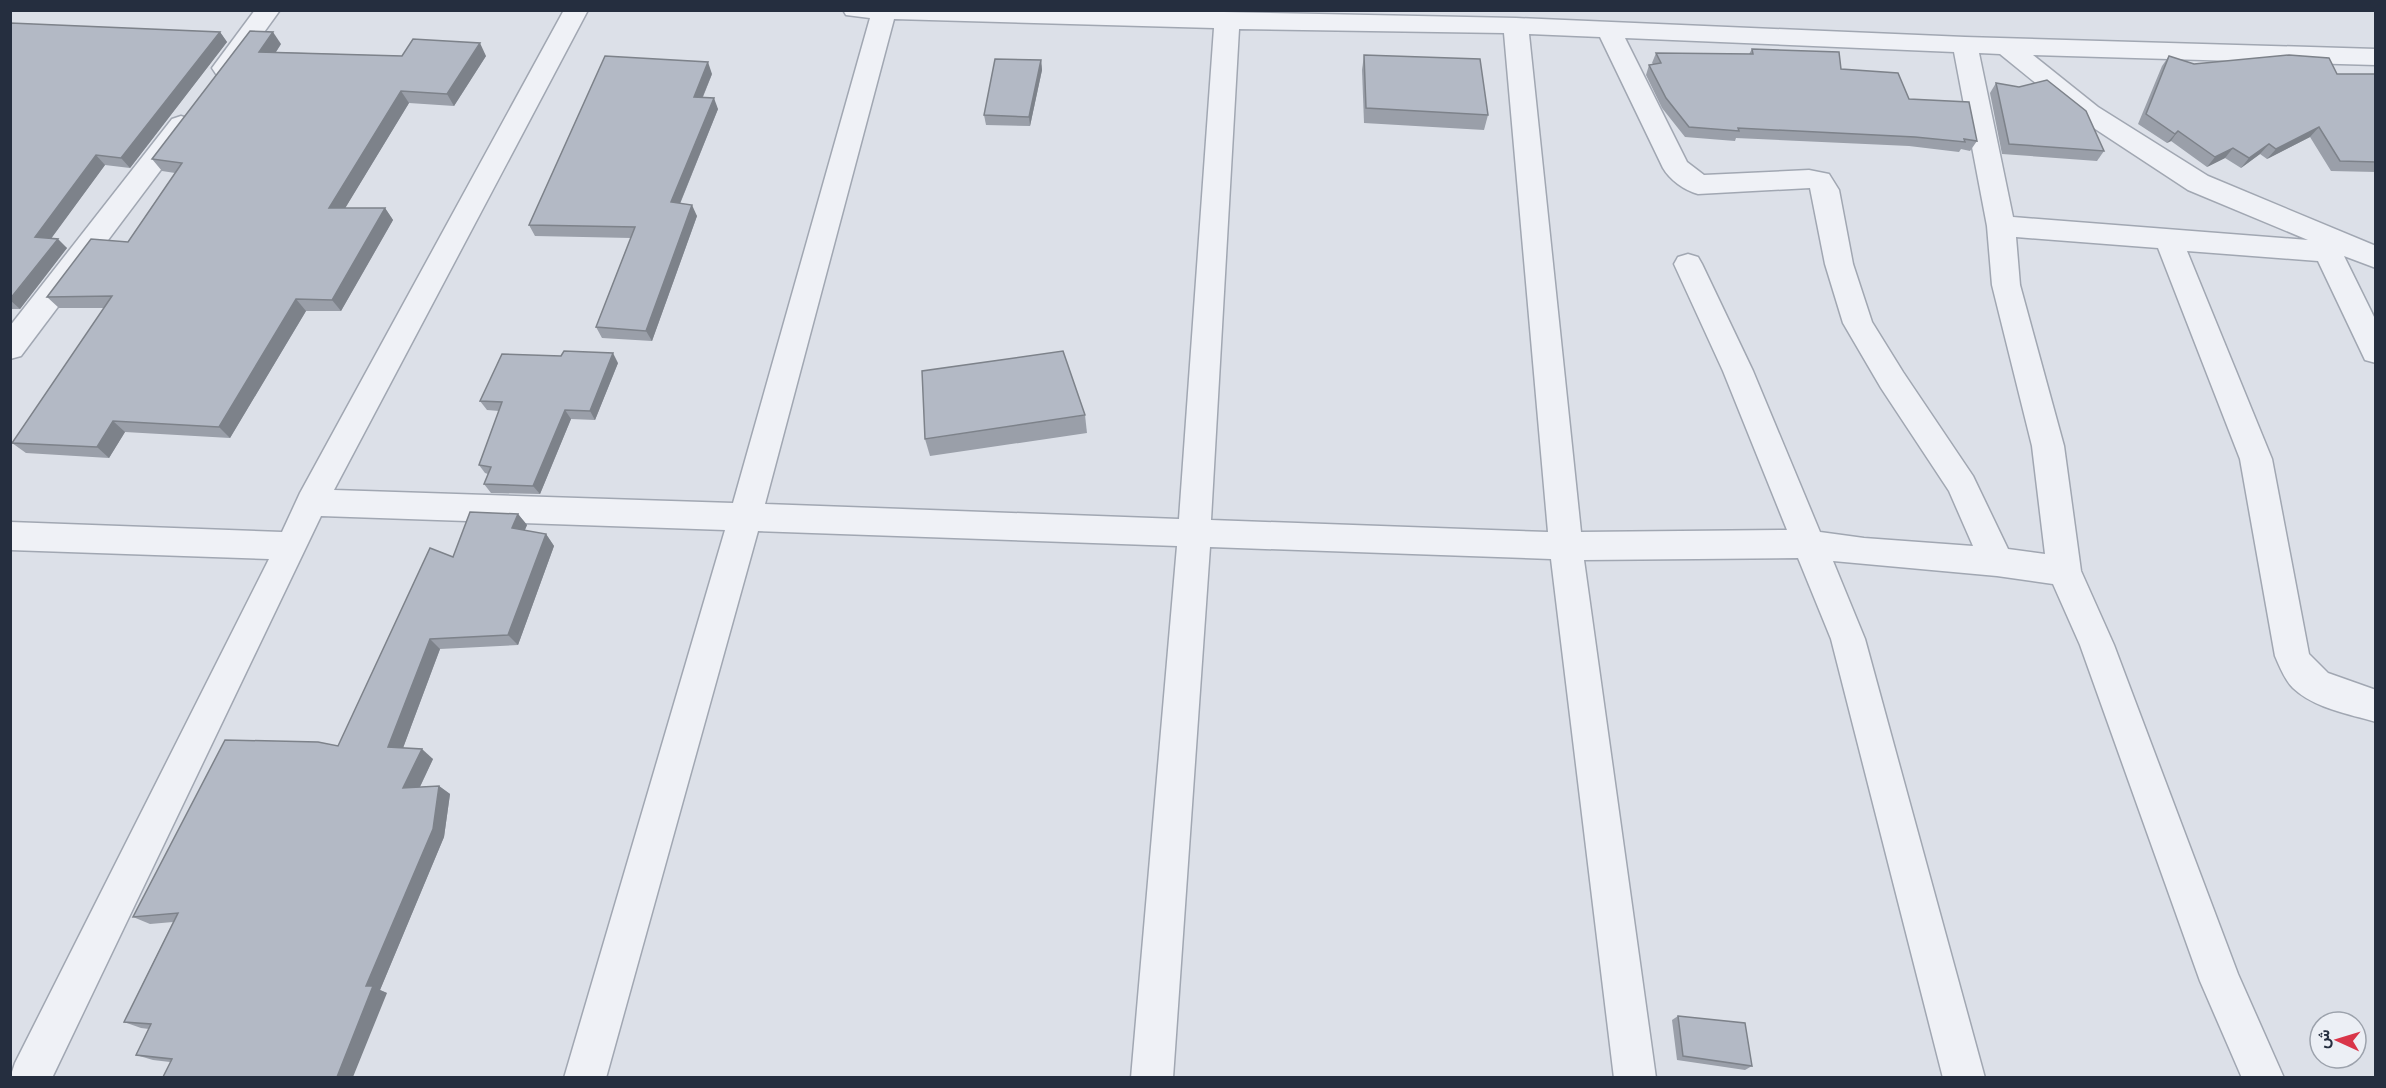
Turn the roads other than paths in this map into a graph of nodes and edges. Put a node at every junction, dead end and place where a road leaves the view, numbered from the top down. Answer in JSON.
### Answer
{"nodes":[{"id":1,"x":268,"y":10,"type":"edge"},
{"id":2,"x":576,"y":10,"type":"edge"},
{"id":3,"x":869,"y":11,"type":"edge"},
{"id":4,"x":1227,"y":21,"type":"junction"},
{"id":5,"x":1516,"y":26,"type":"junction"},
{"id":6,"x":1609,"y":31,"type":"junction"},
{"id":7,"x":1965,"y":45,"type":"junction"},
{"id":8,"x":2006,"y":46,"type":"junction"},
{"id":9,"x":2376,"y":57,"type":"edge"},
{"id":10,"x":2001,"y":226,"type":"junction"},
{"id":11,"x":2169,"y":241,"type":"junction"},
{"id":12,"x":2324,"y":244,"type":"junction"},
{"id":13,"x":2376,"y":258,"type":"edge"},
{"id":14,"x":1688,"y":264,"type":"dead end"},
{"id":15,"x":10,"y":348,"type":"edge"},
{"id":16,"x":2376,"y":352,"type":"edge"},
{"id":17,"x":311,"y":502,"type":"junction"},
{"id":18,"x":745,"y":518,"type":"junction"},
{"id":19,"x":1194,"y":534,"type":"junction"},
{"id":20,"x":10,"y":536,"type":"edge"},
{"id":21,"x":1809,"y":544,"type":"junction"},
{"id":22,"x":292,"y":546,"type":"junction"},
{"id":23,"x":1566,"y":546,"type":"junction"},
{"id":24,"x":1997,"y":562,"type":"junction"},
{"id":25,"x":2064,"y":571,"type":"junction"},
{"id":26,"x":2376,"y":706,"type":"edge"},
{"id":27,"x":30,"y":1077,"type":"edge"},
{"id":28,"x":585,"y":1077,"type":"edge"},
{"id":29,"x":1152,"y":1077,"type":"edge"},
{"id":30,"x":1635,"y":1077,"type":"edge"},
{"id":31,"x":1964,"y":1077,"type":"edge"},
{"id":32,"x":2263,"y":1077,"type":"edge"}],
"edges":[{"from":1,"to":15,"type":"street"},
{"from":2,"to":17,"type":"street"},
{"from":3,"to":4,"type":"street"},
{"from":3,"to":18,"type":"street"},
{"from":4,"to":5,"type":"street"},
{"from":4,"to":19,"type":"street"},
{"from":5,"to":6,"type":"street"},
{"from":5,"to":23,"type":"street"},
{"from":6,"to":7,"type":"street"},
{"from":6,"to":24,"type":"street"},
{"from":7,"to":8,"type":"street"},
{"from":7,"to":10,"type":"street"},
{"from":8,"to":9,"type":"street"},
{"from":8,"to":12,"type":"street"},
{"from":10,"to":11,"type":"street"},
{"from":10,"to":25,"type":"street"},
{"from":11,"to":12,"type":"street"},
{"from":11,"to":26,"type":"street"},
{"from":12,"to":13,"type":"street"},
{"from":12,"to":16,"type":"street"},
{"from":14,"to":21,"type":"street"},
{"from":17,"to":18,"type":"street"},
{"from":17,"to":22,"type":"street"},
{"from":18,"to":19,"type":"street"},
{"from":18,"to":28,"type":"street"},
{"from":19,"to":23,"type":"street"},
{"from":19,"to":29,"type":"street"},
{"from":20,"to":22,"type":"street"},
{"from":21,"to":23,"type":"street"},
{"from":21,"to":24,"type":"street"},
{"from":21,"to":31,"type":"street"},
{"from":22,"to":27,"type":"street"},
{"from":23,"to":30,"type":"street"},
{"from":24,"to":25,"type":"street"},
{"from":25,"to":32,"type":"street"}]}
